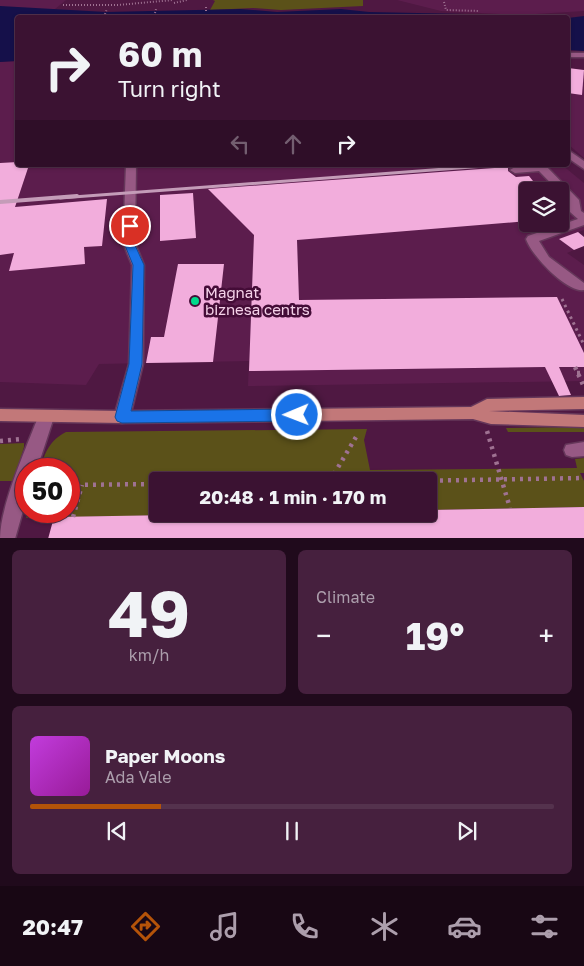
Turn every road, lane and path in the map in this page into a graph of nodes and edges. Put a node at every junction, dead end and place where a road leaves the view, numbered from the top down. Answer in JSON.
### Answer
{"nodes":[{"id":1,"x":173,"y":0,"type":"edge"},
{"id":2,"x":187,"y":0,"type":"edge"},
{"id":3,"x":444,"y":2,"type":"dead end"},
{"id":4,"x":174,"y":3,"type":"dead end"},
{"id":5,"x":63,"y":5,"type":"dead end"},
{"id":6,"x":206,"y":7,"type":"dead end"},
{"id":7,"x":106,"y":9,"type":"dead end"},
{"id":8,"x":156,"y":9,"type":"dead end"},
{"id":9,"x":466,"y":10,"type":"junction"},
{"id":10,"x":479,"y":11,"type":"dead end"},
{"id":11,"x":206,"y":12,"type":"dead end"},
{"id":12,"x":155,"y":13,"type":"dead end"},
{"id":13,"x":105,"y":14,"type":"dead end"},
{"id":14,"x":467,"y":15,"type":"dead end"},
{"id":15,"x":570,"y":55,"type":"edge"},
{"id":16,"x":584,"y":55,"type":"edge"},
{"id":17,"x":570,"y":155,"type":"edge"},
{"id":18,"x":584,"y":166,"type":"edge"},
{"id":19,"x":131,"y":167,"type":"edge"},
{"id":20,"x":515,"y":170,"type":"dead end"},
{"id":21,"x":584,"y":220,"type":"edge"},
{"id":22,"x":581,"y":287,"type":"dead end"},
{"id":23,"x":562,"y":299,"type":"dead end"},
{"id":24,"x":584,"y":345,"type":"edge"},
{"id":25,"x":575,"y":367,"type":"dead end"},
{"id":26,"x":577,"y":373,"type":"junction"},
{"id":27,"x":584,"y":373,"type":"edge"},
{"id":28,"x":584,"y":387,"type":"edge"},
{"id":29,"x":584,"y":404,"type":"edge"},
{"id":30,"x":473,"y":413,"type":"junction"},
{"id":31,"x":0,"y":415,"type":"edge"},
{"id":32,"x":46,"y":417,"type":"junction"},
{"id":33,"x":122,"y":417,"type":"junction"},
{"id":34,"x":584,"y":421,"type":"edge"},
{"id":35,"x":487,"y":431,"type":"dead end"},
{"id":36,"x":356,"y":437,"type":"dead end"},
{"id":37,"x":23,"y":439,"type":"dead end"},
{"id":38,"x":0,"y":440,"type":"edge"},
{"id":39,"x":32,"y":458,"type":"edge"},
{"id":40,"x":335,"y":472,"type":"edge"},
{"id":41,"x":584,"y":478,"type":"edge"},
{"id":42,"x":500,"y":479,"type":"junction"},
{"id":43,"x":437,"y":480,"type":"edge"},
{"id":44,"x":149,"y":484,"type":"edge"},
{"id":45,"x":82,"y":485,"type":"joint"},
{"id":46,"x":80,"y":493,"type":"edge"},
{"id":47,"x":15,"y":507,"type":"edge"},
{"id":48,"x":510,"y":508,"type":"dead end"},
{"id":49,"x":5,"y":538,"type":"edge"}],
"edges":[{"from":1,"to":5,"type":"path"},
{"from":2,"to":4,"type":"path"},
{"from":3,"to":9,"type":"path"},
{"from":6,"to":11,"type":"path"},
{"from":7,"to":13,"type":"path"},
{"from":8,"to":12,"type":"path"},
{"from":9,"to":10,"type":"path"},
{"from":9,"to":14,"type":"path"},
{"from":15,"to":16,"type":"street"},
{"from":17,"to":18,"type":"street"},
{"from":19,"to":33,"type":"street"},
{"from":20,"to":21,"type":"street"},
{"from":21,"to":22,"type":"street"},
{"from":23,"to":24,"type":"path"},
{"from":25,"to":26,"type":"path"},
{"from":26,"to":27,"type":"path"},
{"from":26,"to":28,"type":"path"},
{"from":29,"to":30,"type":"main road"},
{"from":30,"to":33,"type":"main road"},
{"from":30,"to":34,"type":"main road"},
{"from":31,"to":32,"type":"main road"},
{"from":32,"to":33,"type":"main road"},
{"from":32,"to":39,"type":"street"},
{"from":35,"to":42,"type":"path"},
{"from":36,"to":40,"type":"path"},
{"from":37,"to":38,"type":"path"},
{"from":41,"to":42,"type":"path"},
{"from":42,"to":43,"type":"path"},
{"from":42,"to":48,"type":"path"},
{"from":44,"to":45,"type":"path"},
{"from":45,"to":46,"type":"path"},
{"from":47,"to":49,"type":"street"}]}
